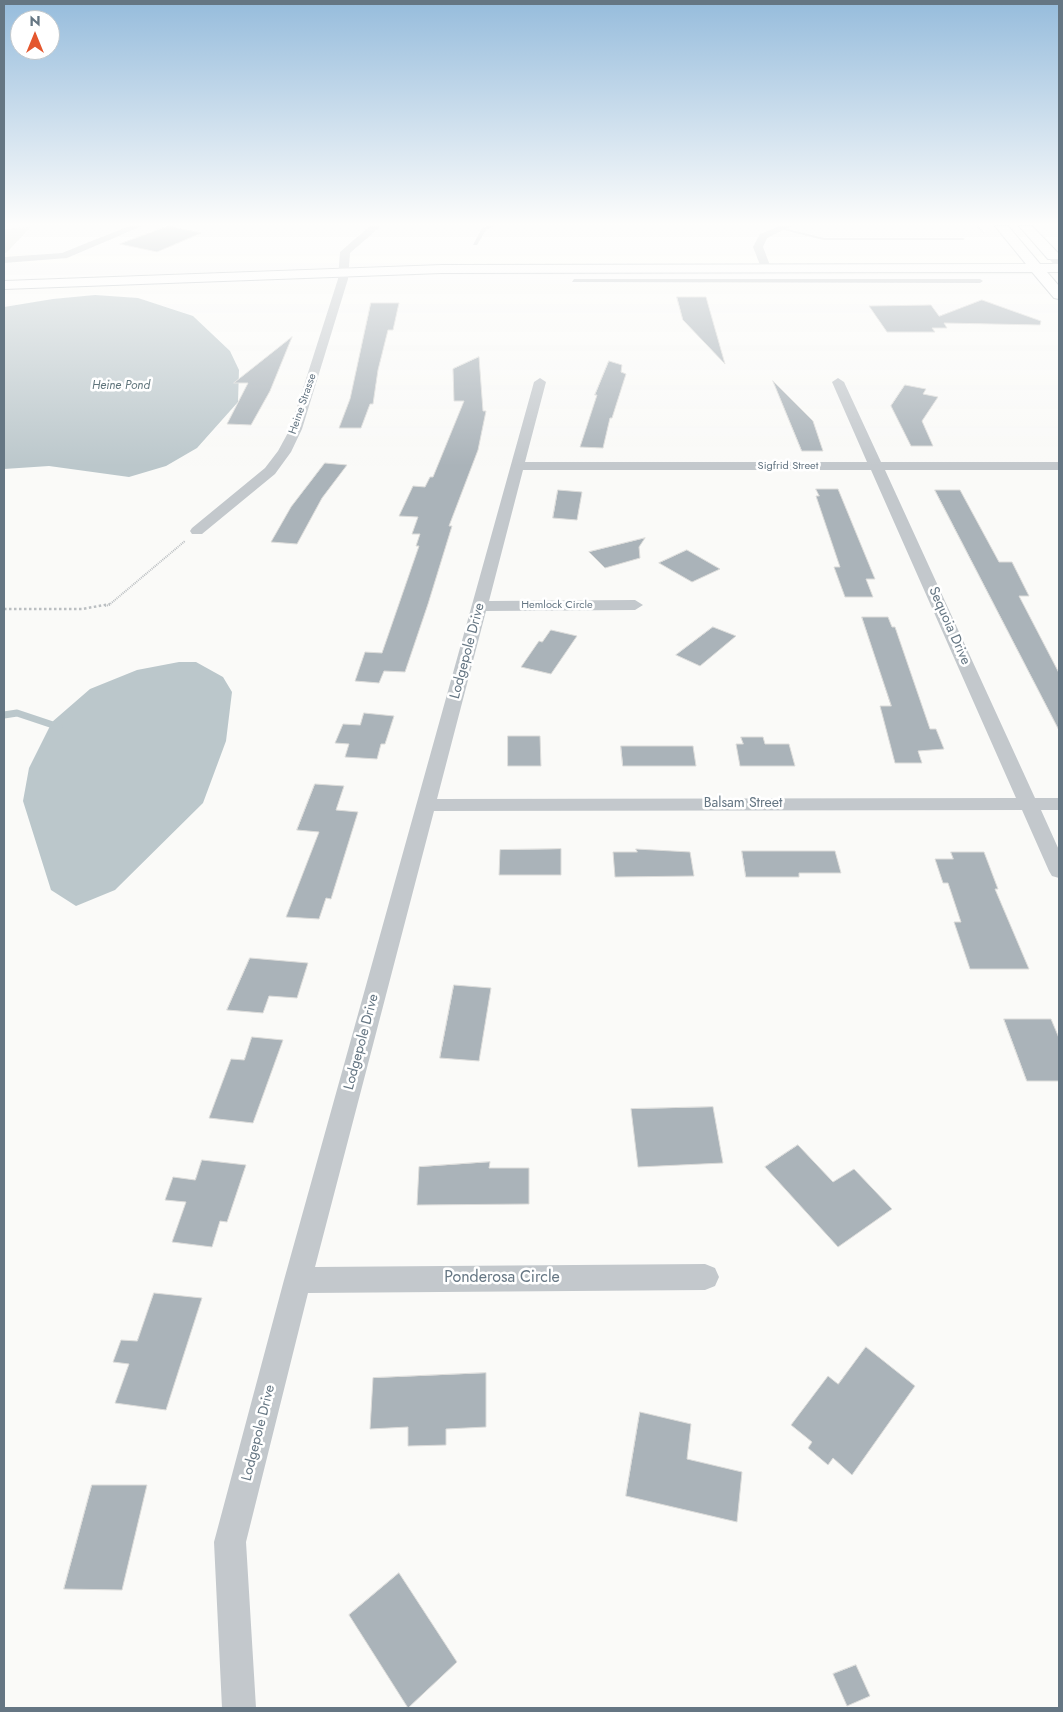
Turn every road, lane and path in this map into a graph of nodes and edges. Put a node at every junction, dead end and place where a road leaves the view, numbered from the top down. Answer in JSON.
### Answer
{"nodes":[{"id":1,"x":335,"y":306,"type":"edge"},
{"id":2,"x":540,"y":382,"type":"dead end"},
{"id":3,"x":838,"y":382,"type":"dead end"},
{"id":4,"x":518,"y":466,"type":"junction"},
{"id":5,"x":876,"y":466,"type":"junction"},
{"id":6,"x":1059,"y":466,"type":"edge"},
{"id":7,"x":197,"y":531,"type":"joint"},
{"id":8,"x":634,"y":605,"type":"dead end"},
{"id":9,"x":480,"y":606,"type":"junction"},
{"id":10,"x":4,"y":609,"type":"edge"},
{"id":11,"x":1029,"y":804,"type":"junction"},
{"id":12,"x":1059,"y":804,"type":"edge"},
{"id":13,"x":426,"y":805,"type":"junction"},
{"id":14,"x":1059,"y":871,"type":"edge"},
{"id":15,"x":705,"y":1277,"type":"dead end"},
{"id":16,"x":298,"y":1280,"type":"junction"},
{"id":17,"x":239,"y":1708,"type":"edge"}],
"edges":[{"from":1,"to":7,"type":"street","name":"Heine Strasse"},
{"from":2,"to":4,"type":"street","name":"Lodgepole Drive"},
{"from":3,"to":5,"type":"street","name":"Sequoia Drive"},
{"from":4,"to":5,"type":"street","name":"Sigfrid Street"},
{"from":4,"to":9,"type":"street","name":"Lodgepole Drive"},
{"from":5,"to":6,"type":"street","name":"Sigfrid Street"},
{"from":5,"to":11,"type":"street","name":"Sequoia Drive"},
{"from":7,"to":10,"type":"path"},
{"from":8,"to":9,"type":"street","name":"Hemlock Circle"},
{"from":9,"to":13,"type":"street","name":"Lodgepole Drive"},
{"from":11,"to":12,"type":"street","name":"Balsam Street"},
{"from":11,"to":13,"type":"street","name":"Balsam Street"},
{"from":11,"to":14,"type":"street","name":"Sequoia Drive"},
{"from":13,"to":16,"type":"street","name":"Lodgepole Drive"},
{"from":15,"to":16,"type":"street","name":"Ponderosa Circle"},
{"from":16,"to":17,"type":"street","name":"Lodgepole Drive"}]}
